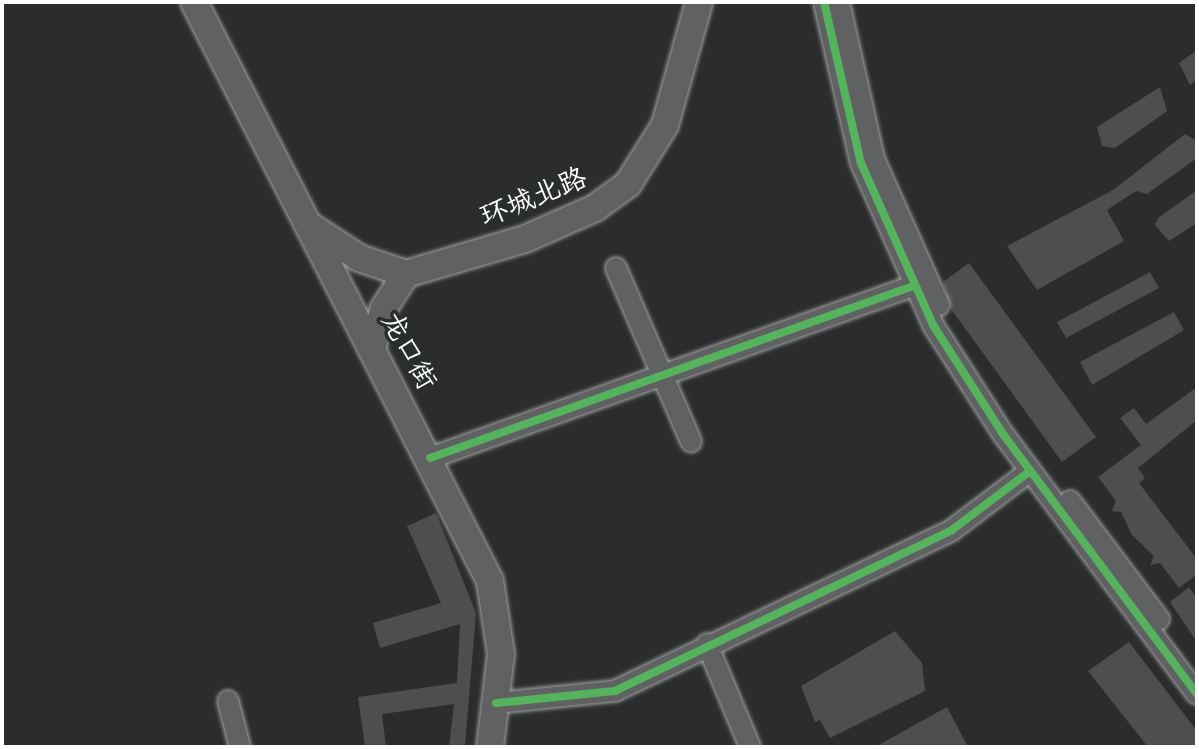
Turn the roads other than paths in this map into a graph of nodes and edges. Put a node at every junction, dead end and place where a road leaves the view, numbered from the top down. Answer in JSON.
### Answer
{"nodes":[{"id":1,"x":194,"y":2,"type":"edge"},
{"id":2,"x":699,"y":2,"type":"edge"},
{"id":3,"x":824,"y":2,"type":"edge"},
{"id":4,"x":839,"y":2,"type":"edge"},
{"id":5,"x":308,"y":224,"type":"junction"},
{"id":6,"x":616,"y":268,"type":"dead end"},
{"id":7,"x":406,"y":274,"type":"junction"},
{"id":8,"x":913,"y":286,"type":"junction"},
{"id":9,"x":372,"y":348,"type":"junction"},
{"id":10,"x":662,"y":374,"type":"junction"},
{"id":11,"x":691,"y":441,"type":"dead end"},
{"id":12,"x":430,"y":458,"type":"junction"},
{"id":13,"x":1030,"y":471,"type":"junction"},
{"id":14,"x":707,"y":644,"type":"junction"},
{"id":15,"x":1197,"y":671,"type":"edge"},
{"id":16,"x":1197,"y":694,"type":"edge"},
{"id":17,"x":228,"y":701,"type":"dead end"},
{"id":18,"x":496,"y":703,"type":"junction"},
{"id":19,"x":240,"y":747,"type":"edge"},
{"id":20,"x":490,"y":747,"type":"edge"},
{"id":21,"x":750,"y":747,"type":"edge"}],
"edges":[{"from":1,"to":5,"type":"main road","name":"龙口街"},
{"from":2,"to":7,"type":"main road","name":"环城北路"},
{"from":3,"to":8,"type":"street"},
{"from":4,"to":15,"type":"street"},
{"from":5,"to":7,"type":"main road"},
{"from":5,"to":9,"type":"main road","name":"龙口街"},
{"from":6,"to":10,"type":"street"},
{"from":7,"to":9,"type":"main road"},
{"from":8,"to":10,"type":"street"},
{"from":8,"to":13,"type":"street"},
{"from":9,"to":12,"type":"main road","name":"龙口街"},
{"from":10,"to":11,"type":"street"},
{"from":10,"to":12,"type":"street"},
{"from":12,"to":18,"type":"main road","name":"龙口街"},
{"from":13,"to":14,"type":"street"},
{"from":13,"to":16,"type":"street"},
{"from":14,"to":18,"type":"street"},
{"from":14,"to":21,"type":"street"},
{"from":17,"to":19,"type":"street"},
{"from":18,"to":20,"type":"main road","name":"龙口街"}]}
